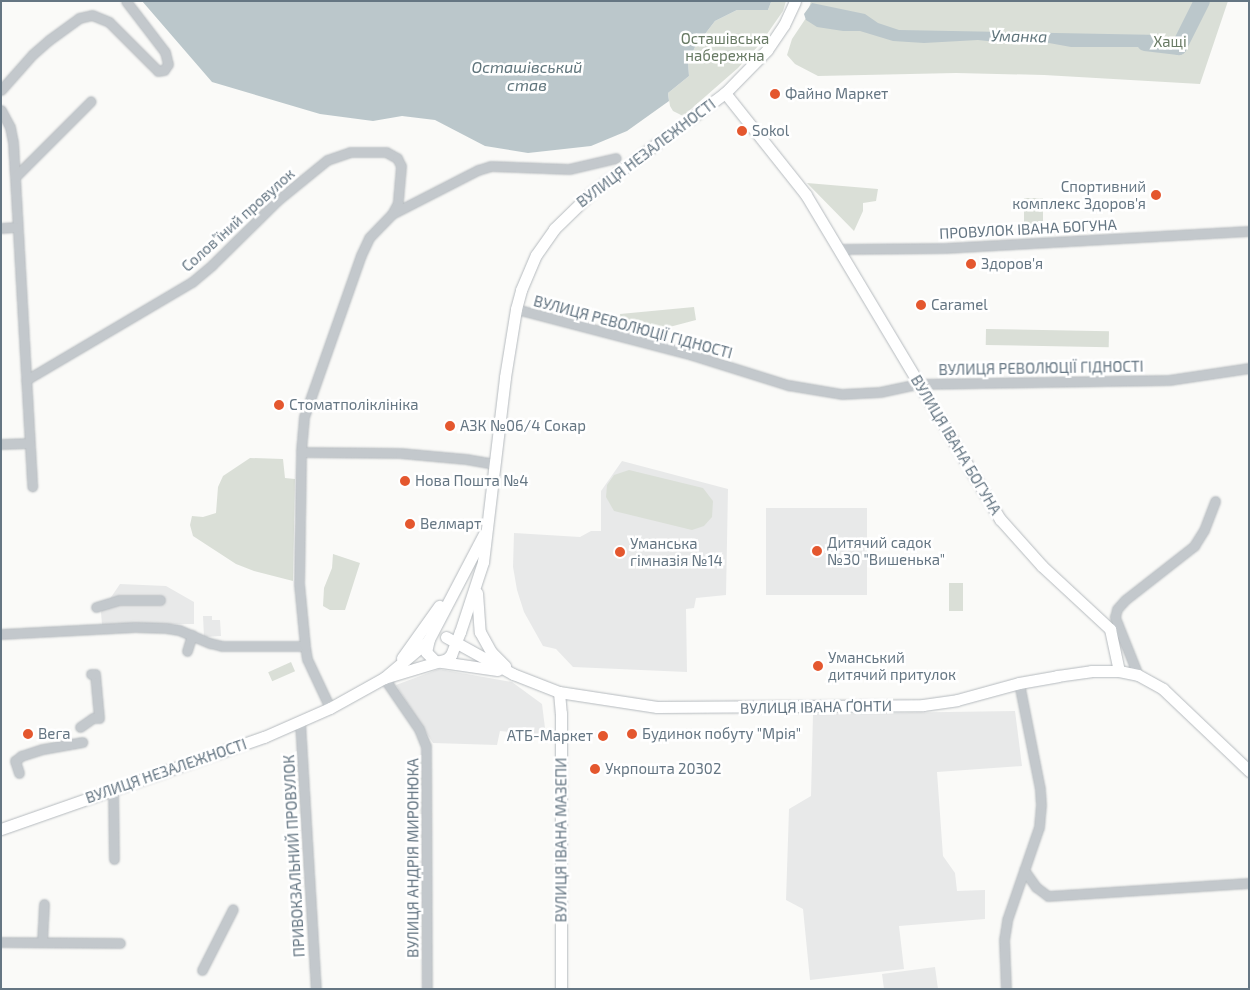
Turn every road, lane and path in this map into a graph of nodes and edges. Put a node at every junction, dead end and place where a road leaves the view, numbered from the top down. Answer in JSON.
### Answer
{"nodes":[{"id":1,"x":126,"y":1,"type":"edge"},
{"id":2,"x":795,"y":1,"type":"edge"},
{"id":3,"x":1,"y":90,"type":"edge"},
{"id":4,"x":725,"y":93,"type":"junction"},
{"id":5,"x":91,"y":100,"type":"dead end"},
{"id":6,"x":1,"y":110,"type":"edge"},
{"id":7,"x":616,"y":158,"type":"dead end"},
{"id":8,"x":15,"y":177,"type":"junction"},
{"id":9,"x":392,"y":214,"type":"junction"},
{"id":10,"x":17,"y":227,"type":"junction"},
{"id":11,"x":1,"y":228,"type":"edge"},
{"id":12,"x":1249,"y":231,"type":"edge"},
{"id":13,"x":839,"y":249,"type":"junction"},
{"id":14,"x":516,"y":309,"type":"junction"},
{"id":15,"x":1249,"y":368,"type":"edge"},
{"id":16,"x":26,"y":380,"type":"junction"},
{"id":17,"x":920,"y":384,"type":"junction"},
{"id":18,"x":29,"y":443,"type":"junction"},
{"id":19,"x":1,"y":444,"type":"edge"},
{"id":20,"x":301,"y":452,"type":"junction"},
{"id":21,"x":495,"y":464,"type":"junction"},
{"id":22,"x":32,"y":486,"type":"dead end"},
{"id":23,"x":1215,"y":501,"type":"dead end"},
{"id":24,"x":487,"y":528,"type":"junction"},
{"id":25,"x":478,"y":582,"type":"junction"},
{"id":26,"x":456,"y":583,"type":"junction"},
{"id":27,"x":160,"y":600,"type":"dead end"},
{"id":28,"x":96,"y":607,"type":"dead end"},
{"id":29,"x":1,"y":634,"type":"edge"},
{"id":30,"x":192,"y":635,"type":"junction"},
{"id":31,"x":428,"y":641,"type":"junction"},
{"id":32,"x":452,"y":643,"type":"junction"},
{"id":33,"x":305,"y":646,"type":"junction"},
{"id":34,"x":187,"y":651,"type":"dead end"},
{"id":35,"x":439,"y":662,"type":"junction"},
{"id":36,"x":1119,"y":671,"type":"junction"},
{"id":37,"x":91,"y":674,"type":"dead end"},
{"id":38,"x":513,"y":674,"type":"junction"},
{"id":39,"x":1138,"y":675,"type":"junction"},
{"id":40,"x":384,"y":678,"type":"junction"},
{"id":41,"x":1019,"y":683,"type":"junction"},
{"id":42,"x":558,"y":692,"type":"junction"},
{"id":43,"x":330,"y":708,"type":"junction"},
{"id":44,"x":300,"y":722,"type":"junction"},
{"id":45,"x":80,"y":727,"type":"dead end"},
{"id":46,"x":82,"y":742,"type":"dead end"},
{"id":47,"x":1249,"y":771,"type":"edge"},
{"id":48,"x":19,"y":773,"type":"dead end"},
{"id":49,"x":113,"y":790,"type":"junction"},
{"id":50,"x":1,"y":829,"type":"edge"},
{"id":51,"x":114,"y":859,"type":"dead end"},
{"id":52,"x":1024,"y":870,"type":"junction"},
{"id":53,"x":1249,"y":883,"type":"edge"},
{"id":54,"x":44,"y":904,"type":"dead end"},
{"id":55,"x":233,"y":909,"type":"dead end"},
{"id":56,"x":1,"y":942,"type":"edge"},
{"id":57,"x":42,"y":942,"type":"junction"},
{"id":58,"x":120,"y":943,"type":"dead end"},
{"id":59,"x":202,"y":970,"type":"dead end"},
{"id":60,"x":316,"y":989,"type":"edge"},
{"id":61,"x":427,"y":989,"type":"edge"},
{"id":62,"x":561,"y":989,"type":"edge"},
{"id":63,"x":1006,"y":989,"type":"edge"}],
"edges":[{"from":1,"to":3,"type":"street"},
{"from":2,"to":4,"type":"main road","name":"ВУЛИЦЯ НЕЗАЛЕЖНОСТІ"},
{"from":4,"to":13,"type":"main road","name":"ВУЛИЦЯ ІВАНА БОГУНА"},
{"from":4,"to":14,"type":"main road","name":"ВУЛИЦЯ НЕЗАЛЕЖНОСТІ"},
{"from":5,"to":8,"type":"street"},
{"from":6,"to":8,"type":"street"},
{"from":7,"to":9,"type":"street"},
{"from":8,"to":10,"type":"street"},
{"from":9,"to":16,"type":"street","name":"Соловʼїний провулок"},
{"from":9,"to":20,"type":"street"},
{"from":10,"to":11,"type":"street"},
{"from":10,"to":16,"type":"street"},
{"from":12,"to":13,"type":"street","name":"ПРОВУЛОК ІВАНА БОГУНА"},
{"from":13,"to":17,"type":"main road","name":"ВУЛИЦЯ ІВАНА БОГУНА"},
{"from":14,"to":17,"type":"street","name":"ВУЛИЦЯ РЕВОЛЮЦІЇ ГІДНОСТІ"},
{"from":14,"to":21,"type":"main road","name":"ВУЛИЦЯ НЕЗАЛЕЖНОСТІ"},
{"from":15,"to":17,"type":"street","name":"ВУЛИЦЯ РЕВОЛЮЦІЇ ГІДНОСТІ"},
{"from":16,"to":18,"type":"street"},
{"from":17,"to":36,"type":"main road","name":"ВУЛИЦЯ ІВАНА БОГУНА"},
{"from":18,"to":19,"type":"street"},
{"from":18,"to":22,"type":"street"},
{"from":20,"to":21,"type":"street"},
{"from":20,"to":33,"type":"street"},
{"from":21,"to":24,"type":"main road","name":"ВУЛИЦЯ НЕЗАЛЕЖНОСТІ"},
{"from":23,"to":39,"type":"street"},
{"from":24,"to":25,"type":"main road","name":"ВУЛИЦЯ НЕЗАЛЕЖНОСТІ"},
{"from":24,"to":26,"type":"main road","name":"ВУЛИЦЯ НЕЗАЛЕЖНОСТІ"},
{"from":25,"to":32,"type":"main road","name":"ВУЛИЦЯ НЕЗАЛЕЖНОСТІ"},
{"from":25,"to":38,"type":"main road","name":"ВУЛИЦЯ ІВАНА ҐОНТИ"},
{"from":26,"to":31,"type":"main road","name":"ВУЛИЦЯ НЕЗАЛЕЖНОСТІ"},
{"from":26,"to":40,"type":"main road","name":"ВУЛИЦЯ НЕЗАЛЕЖНОСТІ"},
{"from":27,"to":28,"type":"street"},
{"from":29,"to":30,"type":"street"},
{"from":30,"to":33,"type":"street"},
{"from":30,"to":34,"type":"street"},
{"from":31,"to":32,"type":"main road"},
{"from":31,"to":35,"type":"main road"},
{"from":31,"to":40,"type":"main road","name":"ВУЛИЦЯ НЕЗАЛЕЖНОСТІ"},
{"from":32,"to":35,"type":"main road"},
{"from":32,"to":38,"type":"main road","name":"ВУЛИЦЯ ІВАНА ҐОНТИ"},
{"from":33,"to":43,"type":"street"},
{"from":35,"to":38,"type":"main road","name":"ВУЛИЦЯ ІВАНА ҐОНТИ"},
{"from":35,"to":40,"type":"main road","name":"ВУЛИЦЯ НЕЗАЛЕЖНОСТІ"},
{"from":36,"to":39,"type":"main road"},
{"from":36,"to":41,"type":"main road","name":"ВУЛИЦЯ ІВАНА ҐОНТИ"},
{"from":37,"to":45,"type":"street"},
{"from":38,"to":42,"type":"main road","name":"ВУЛИЦЯ ІВАНА ҐОНТИ"},
{"from":39,"to":47,"type":"main road"},
{"from":40,"to":43,"type":"main road","name":"ВУЛИЦЯ НЕЗАЛЕЖНОСТІ"},
{"from":40,"to":61,"type":"street","name":"ВУЛИЦЯ АНДРІЯ МИРОНЮКА"},
{"from":41,"to":42,"type":"main road","name":"ВУЛИЦЯ ІВАНА ҐОНТИ"},
{"from":41,"to":52,"type":"street"},
{"from":42,"to":62,"type":"main road","name":"ВУЛИЦЯ ІВАНА МАЗЕПИ"},
{"from":43,"to":44,"type":"main road","name":"ВУЛИЦЯ НЕЗАЛЕЖНОСТІ"},
{"from":44,"to":49,"type":"main road","name":"ВУЛИЦЯ НЕЗАЛЕЖНОСТІ"},
{"from":44,"to":60,"type":"street","name":"ПРИВОКЗАЛЬНИЙ ПРОВУЛОК"},
{"from":46,"to":48,"type":"street"},
{"from":49,"to":50,"type":"main road","name":"ВУЛИЦЯ НЕЗАЛЕЖНОСТІ"},
{"from":49,"to":51,"type":"street"},
{"from":52,"to":53,"type":"street"},
{"from":52,"to":63,"type":"street"},
{"from":54,"to":57,"type":"street"},
{"from":55,"to":59,"type":"street"},
{"from":56,"to":57,"type":"street"},
{"from":57,"to":58,"type":"street"}]}
